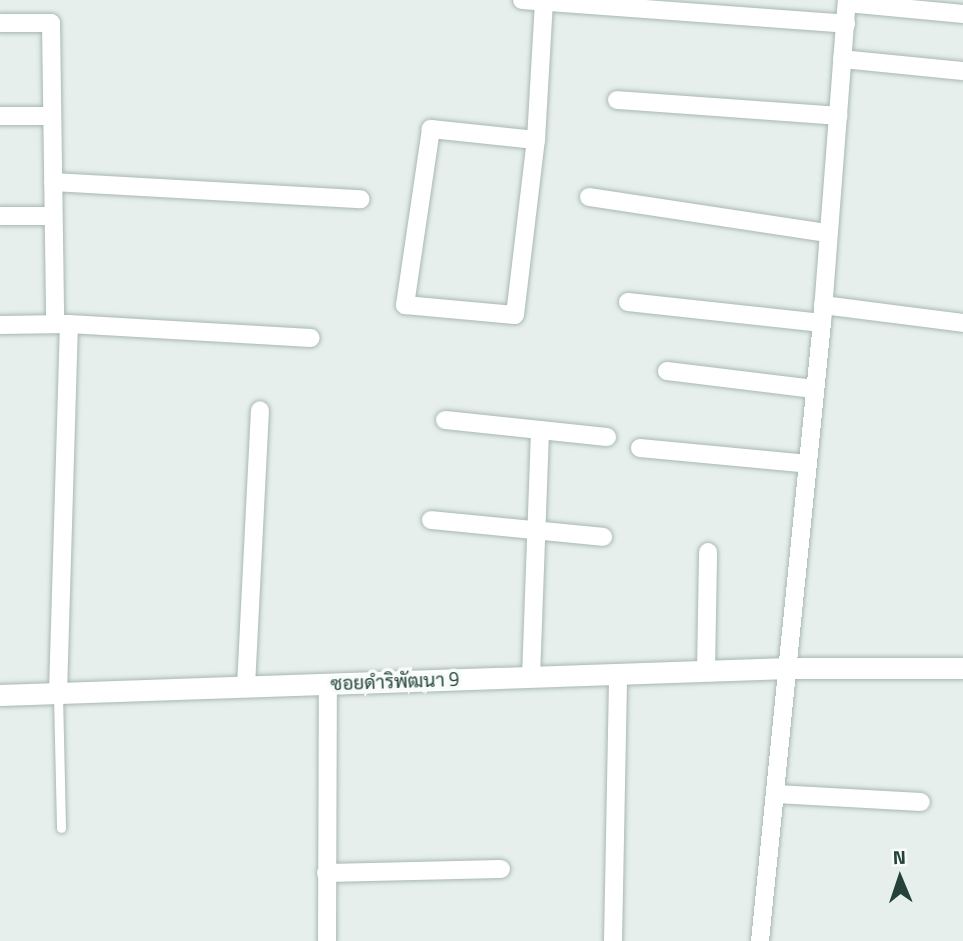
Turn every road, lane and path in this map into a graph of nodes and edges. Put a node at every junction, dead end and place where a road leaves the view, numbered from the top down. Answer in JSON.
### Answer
{"nodes":[{"id":1,"x":522,"y":0,"type":"edge"},
{"id":2,"x":544,"y":1,"type":"edge"},
{"id":3,"x":847,"y":1,"type":"edge"},
{"id":4,"x":963,"y":14,"type":"edge"},
{"id":5,"x":0,"y":23,"type":"edge"},
{"id":6,"x":846,"y":24,"type":"junction"},
{"id":7,"x":842,"y":59,"type":"junction"},
{"id":8,"x":963,"y":71,"type":"edge"},
{"id":9,"x":617,"y":100,"type":"dead end"},
{"id":10,"x":0,"y":116,"type":"edge"},
{"id":11,"x":52,"y":116,"type":"junction"},
{"id":12,"x":838,"y":116,"type":"junction"},
{"id":13,"x":536,"y":139,"type":"junction"},
{"id":14,"x":53,"y":182,"type":"junction"},
{"id":15,"x":589,"y":197,"type":"dead end"},
{"id":16,"x":361,"y":199,"type":"dead end"},
{"id":17,"x":0,"y":216,"type":"edge"},
{"id":18,"x":54,"y":216,"type":"junction"},
{"id":19,"x":828,"y":233,"type":"junction"},
{"id":20,"x":628,"y":302,"type":"dead end"},
{"id":21,"x":823,"y":305,"type":"junction"},
{"id":22,"x":821,"y":323,"type":"junction"},
{"id":23,"x":963,"y":323,"type":"edge"},
{"id":24,"x":62,"y":324,"type":"junction"},
{"id":25,"x":0,"y":325,"type":"edge"},
{"id":26,"x":311,"y":338,"type":"dead end"},
{"id":27,"x":667,"y":371,"type":"dead end"},
{"id":28,"x":814,"y":389,"type":"junction"},
{"id":29,"x":260,"y":410,"type":"dead end"},
{"id":30,"x":445,"y":420,"type":"dead end"},
{"id":31,"x":540,"y":430,"type":"junction"},
{"id":32,"x":607,"y":437,"type":"dead end"},
{"id":33,"x":640,"y":448,"type":"dead end"},
{"id":34,"x":808,"y":464,"type":"junction"},
{"id":35,"x":431,"y":520,"type":"dead end"},
{"id":36,"x":535,"y":530,"type":"junction"},
{"id":37,"x":603,"y":537,"type":"dead end"},
{"id":38,"x":708,"y":552,"type":"dead end"},
{"id":39,"x":789,"y":668,"type":"junction"},
{"id":40,"x":963,"y":668,"type":"edge"},
{"id":41,"x":706,"y":671,"type":"junction"},
{"id":42,"x":618,"y":674,"type":"junction"},
{"id":43,"x":531,"y":677,"type":"junction"},
{"id":44,"x":328,"y":684,"type":"junction"},
{"id":45,"x":246,"y":686,"type":"junction"},
{"id":46,"x":58,"y":693,"type":"junction"},
{"id":47,"x":0,"y":695,"type":"edge"},
{"id":48,"x":776,"y":794,"type":"junction"},
{"id":49,"x":921,"y":802,"type":"dead end"},
{"id":50,"x":61,"y":828,"type":"dead end"},
{"id":51,"x":501,"y":869,"type":"dead end"},
{"id":52,"x":326,"y":873,"type":"junction"},
{"id":53,"x":327,"y":941,"type":"edge"},
{"id":54,"x":613,"y":941,"type":"edge"},
{"id":55,"x":760,"y":941,"type":"edge"}],
"edges":[{"from":1,"to":2,"type":"street"},
{"from":2,"to":6,"type":"street"},
{"from":2,"to":13,"type":"street"},
{"from":3,"to":4,"type":"street"},
{"from":3,"to":6,"type":"street"},
{"from":5,"to":11,"type":"street"},
{"from":6,"to":7,"type":"street"},
{"from":7,"to":8,"type":"street"},
{"from":7,"to":12,"type":"street"},
{"from":9,"to":12,"type":"street"},
{"from":10,"to":11,"type":"street"},
{"from":11,"to":14,"type":"street"},
{"from":12,"to":19,"type":"street"},
{"from":13,"to":13,"type":"street"},
{"from":14,"to":16,"type":"street"},
{"from":14,"to":18,"type":"street"},
{"from":15,"to":19,"type":"street"},
{"from":17,"to":18,"type":"street"},
{"from":18,"to":24,"type":"street"},
{"from":19,"to":21,"type":"street"},
{"from":20,"to":22,"type":"street"},
{"from":21,"to":22,"type":"street"},
{"from":21,"to":23,"type":"street"},
{"from":22,"to":28,"type":"street"},
{"from":24,"to":25,"type":"street"},
{"from":24,"to":26,"type":"street"},
{"from":24,"to":46,"type":"street"},
{"from":27,"to":28,"type":"street"},
{"from":28,"to":34,"type":"street"},
{"from":29,"to":45,"type":"street"},
{"from":30,"to":31,"type":"street"},
{"from":31,"to":32,"type":"street"},
{"from":31,"to":36,"type":"street"},
{"from":33,"to":34,"type":"street"},
{"from":34,"to":39,"type":"street"},
{"from":35,"to":36,"type":"street"},
{"from":36,"to":37,"type":"street"},
{"from":36,"to":43,"type":"street"},
{"from":38,"to":41,"type":"street"},
{"from":39,"to":40,"type":"street","name":"ซอยดำริพัฒนา 9"},
{"from":39,"to":41,"type":"street","name":"ซอยดำริพัฒนา 9"},
{"from":39,"to":48,"type":"street"},
{"from":41,"to":42,"type":"street","name":"ซอยดำริพัฒนา 9"},
{"from":42,"to":43,"type":"street","name":"ซอยดำริพัฒนา 9"},
{"from":42,"to":54,"type":"street"},
{"from":43,"to":44,"type":"street","name":"ซอยดำริพัฒนา 9"},
{"from":44,"to":45,"type":"street","name":"ซอยดำริพัฒนา 9"},
{"from":44,"to":52,"type":"street"},
{"from":45,"to":46,"type":"street","name":"ซอยดำริพัฒนา 9"},
{"from":46,"to":47,"type":"street","name":"ซอยดำริพัฒนา 9"},
{"from":46,"to":50,"type":"lane"},
{"from":48,"to":49,"type":"street"},
{"from":48,"to":55,"type":"street"},
{"from":51,"to":52,"type":"street"},
{"from":52,"to":53,"type":"street"}]}
